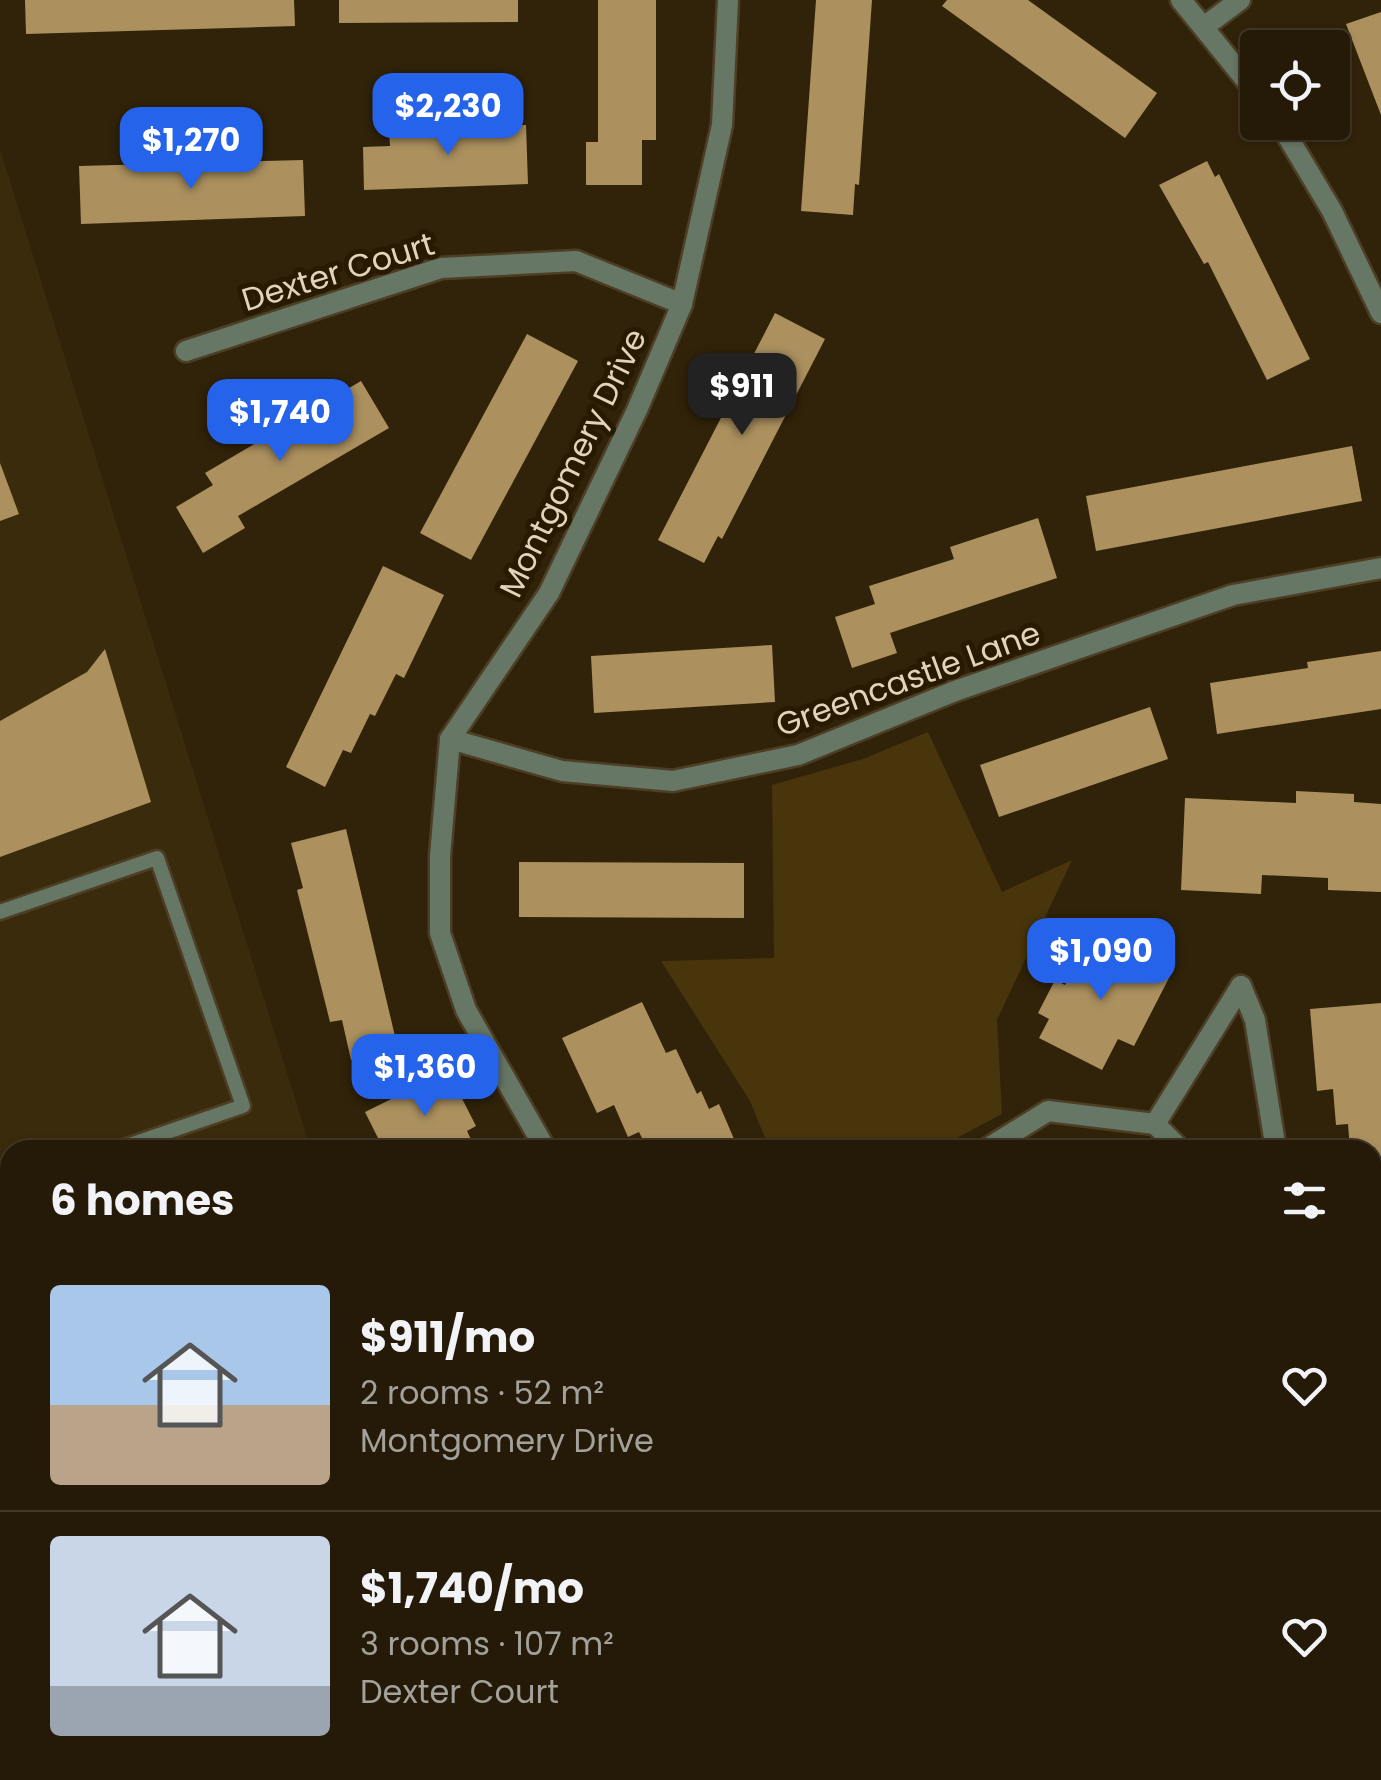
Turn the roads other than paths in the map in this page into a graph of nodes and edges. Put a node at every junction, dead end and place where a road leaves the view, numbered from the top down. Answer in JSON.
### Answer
{"nodes":[{"id":1,"x":728,"y":0,"type":"edge"},
{"id":2,"x":1181,"y":0,"type":"edge"},
{"id":3,"x":1240,"y":0,"type":"edge"},
{"id":4,"x":1205,"y":26,"type":"junction"},
{"id":5,"x":1240,"y":72,"type":"edge"},
{"id":6,"x":1290,"y":140,"type":"edge"},
{"id":7,"x":682,"y":304,"type":"junction"},
{"id":8,"x":1381,"y":313,"type":"edge"},
{"id":9,"x":186,"y":350,"type":"dead end"},
{"id":10,"x":1381,"y":568,"type":"edge"},
{"id":11,"x":450,"y":739,"type":"junction"},
{"id":12,"x":0,"y":912,"type":"edge"},
{"id":13,"x":1155,"y":1124,"type":"junction"},
{"id":14,"x":144,"y":1140,"type":"edge"},
{"id":15,"x":540,"y":1140,"type":"edge"},
{"id":16,"x":1001,"y":1140,"type":"edge"},
{"id":17,"x":1171,"y":1140,"type":"edge"},
{"id":18,"x":1274,"y":1140,"type":"edge"}],
"edges":[{"from":1,"to":7,"type":"street","name":"Montgomery Drive"},
{"from":2,"to":4,"type":"street"},
{"from":3,"to":4,"type":"street"},
{"from":4,"to":5,"type":"street"},
{"from":6,"to":8,"type":"street"},
{"from":7,"to":9,"type":"street","name":"Dexter Court"},
{"from":7,"to":11,"type":"street","name":"Montgomery Drive"},
{"from":10,"to":11,"type":"street","name":"Greencastle Lane"},
{"from":11,"to":15,"type":"street","name":"Montgomery Drive"},
{"from":12,"to":14,"type":"lane"},
{"from":13,"to":16,"type":"street"},
{"from":13,"to":17,"type":"street"},
{"from":13,"to":18,"type":"street"}]}
